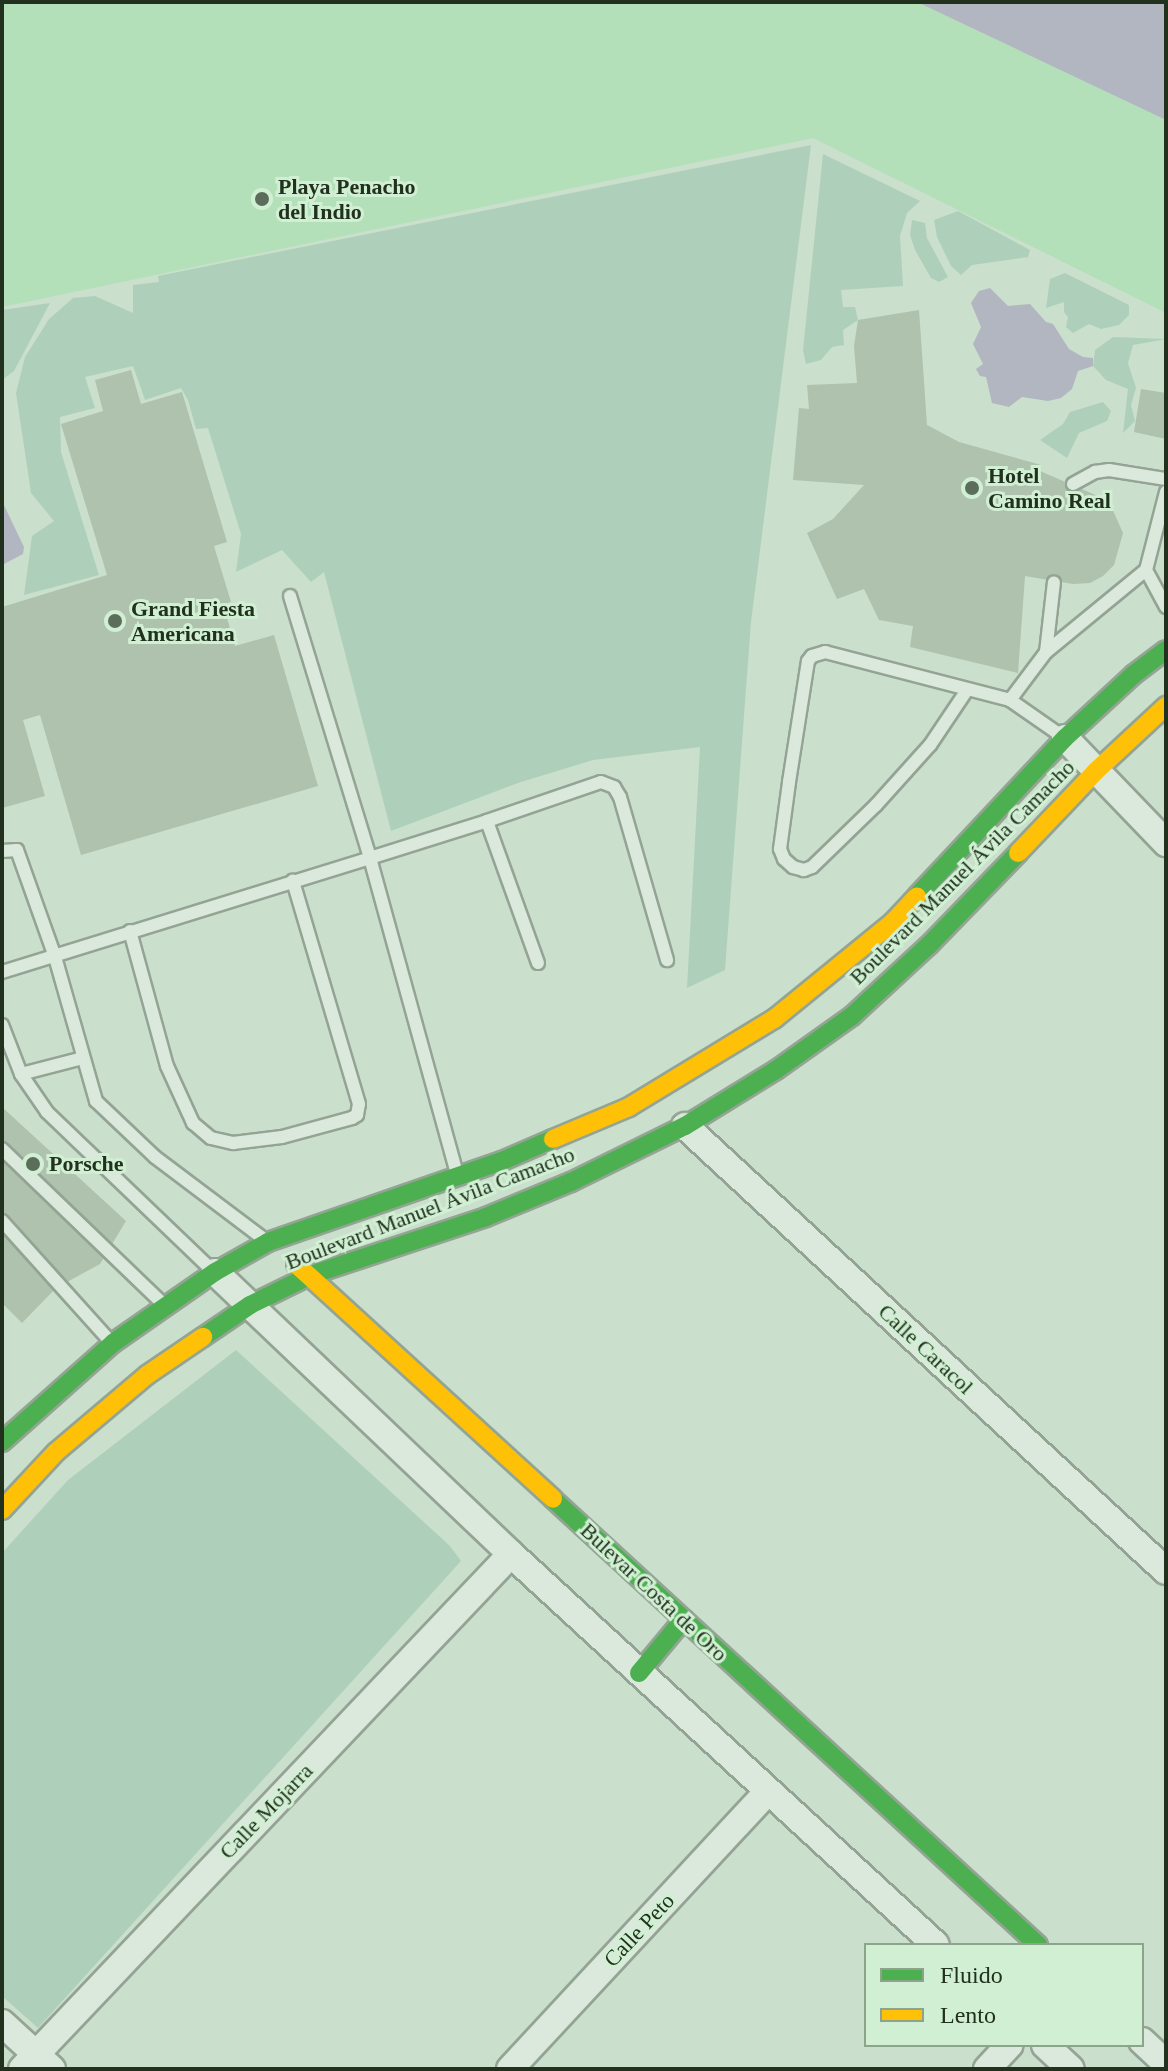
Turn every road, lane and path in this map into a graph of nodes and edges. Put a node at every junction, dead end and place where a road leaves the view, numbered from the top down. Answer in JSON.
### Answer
{"nodes":[{"id":1,"x":1166,"y":479,"type":"edge"},
{"id":2,"x":1073,"y":484,"type":"dead end"},
{"id":3,"x":1166,"y":492,"type":"edge"},
{"id":4,"x":1146,"y":570,"type":"junction"},
{"id":5,"x":1054,"y":582,"type":"dead end"},
{"id":6,"x":290,"y":596,"type":"dead end"},
{"id":7,"x":1166,"y":607,"type":"edge"},
{"id":8,"x":1166,"y":650,"type":"edge"},
{"id":9,"x":1046,"y":652,"type":"junction"},
{"id":10,"x":967,"y":690,"type":"junction"},
{"id":11,"x":1010,"y":700,"type":"junction"},
{"id":12,"x":1166,"y":706,"type":"edge"},
{"id":13,"x":1065,"y":738,"type":"junction"},
{"id":14,"x":1096,"y":771,"type":"junction"},
{"id":15,"x":487,"y":821,"type":"junction"},
{"id":16,"x":1166,"y":843,"type":"edge"},
{"id":17,"x":2,"y":851,"type":"edge"},
{"id":18,"x":370,"y":858,"type":"junction"},
{"id":19,"x":293,"y":881,"type":"junction"},
{"id":20,"x":130,"y":931,"type":"junction"},
{"id":21,"x":55,"y":957,"type":"junction"},
{"id":22,"x":667,"y":960,"type":"dead end"},
{"id":23,"x":538,"y":963,"type":"dead end"},
{"id":24,"x":2,"y":972,"type":"edge"},
{"id":25,"x":2,"y":1025,"type":"edge"},
{"id":26,"x":83,"y":1058,"type":"junction"},
{"id":27,"x":21,"y":1074,"type":"junction"},
{"id":28,"x":685,"y":1126,"type":"junction"},
{"id":29,"x":2,"y":1149,"type":"edge"},
{"id":30,"x":458,"y":1177,"type":"junction"},
{"id":31,"x":2,"y":1221,"type":"edge"},
{"id":32,"x":268,"y":1242,"type":"junction"},
{"id":33,"x":215,"y":1272,"type":"junction"},
{"id":34,"x":311,"y":1275,"type":"junction"},
{"id":35,"x":250,"y":1305,"type":"junction"},
{"id":36,"x":165,"y":1306,"type":"junction"},
{"id":37,"x":113,"y":1343,"type":"junction"},
{"id":38,"x":2,"y":1442,"type":"edge"},
{"id":39,"x":2,"y":1510,"type":"edge"},
{"id":40,"x":511,"y":1554,"type":"junction"},
{"id":41,"x":1166,"y":1571,"type":"edge"},
{"id":42,"x":684,"y":1619,"type":"junction"},
{"id":43,"x":639,"y":1673,"type":"junction"},
{"id":44,"x":768,"y":1791,"type":"junction"},
{"id":45,"x":934,"y":1943,"type":"edge"},
{"id":46,"x":1036,"y":1943,"type":"edge"},
{"id":47,"x":2,"y":2023,"type":"edge"},
{"id":48,"x":1144,"y":2043,"type":"edge"},
{"id":49,"x":1007,"y":2047,"type":"edge"},
{"id":50,"x":1047,"y":2047,"type":"edge"},
{"id":51,"x":1166,"y":2063,"type":"edge"},
{"id":52,"x":37,"y":2064,"type":"edge"},
{"id":53,"x":510,"y":2069,"type":"edge"},
{"id":54,"x":987,"y":2069,"type":"edge"},
{"id":55,"x":1071,"y":2069,"type":"edge"}],
"edges":[{"from":1,"to":2,"type":"lane"},
{"from":3,"to":4,"type":"lane"},
{"from":4,"to":7,"type":"lane"},
{"from":4,"to":9,"type":"lane"},
{"from":5,"to":9,"type":"lane"},
{"from":6,"to":18,"type":"lane"},
{"from":8,"to":13,"type":"main road","name":"Boulevard Manuel Ávila Camacho"},
{"from":9,"to":11,"type":"lane"},
{"from":10,"to":10,"type":"lane"},
{"from":10,"to":11,"type":"lane"},
{"from":11,"to":13,"type":"lane"},
{"from":12,"to":14,"type":"main road","name":"Boulevard Manuel Ávila Camacho"},
{"from":13,"to":14,"type":"street"},
{"from":13,"to":30,"type":"main road","name":"Boulevard Manuel Ávila Camacho"},
{"from":14,"to":16,"type":"street"},
{"from":14,"to":28,"type":"main road","name":"Boulevard Manuel Ávila Camacho"},
{"from":15,"to":18,"type":"lane"},
{"from":15,"to":22,"type":"lane"},
{"from":15,"to":23,"type":"lane"},
{"from":17,"to":21,"type":"lane"},
{"from":18,"to":19,"type":"lane"},
{"from":18,"to":30,"type":"lane"},
{"from":19,"to":20,"type":"lane"},
{"from":19,"to":20,"type":"lane"},
{"from":20,"to":21,"type":"lane"},
{"from":21,"to":24,"type":"lane"},
{"from":21,"to":26,"type":"lane"},
{"from":25,"to":27,"type":"lane"},
{"from":26,"to":27,"type":"lane"},
{"from":26,"to":32,"type":"lane"},
{"from":27,"to":33,"type":"lane"},
{"from":28,"to":34,"type":"main road","name":"Boulevard Manuel Ávila Camacho"},
{"from":28,"to":41,"type":"street","name":"Calle Caracol"},
{"from":29,"to":36,"type":"lane"},
{"from":30,"to":32,"type":"main road","name":"Boulevard Manuel Ávila Camacho"},
{"from":31,"to":37,"type":"lane"},
{"from":32,"to":33,"type":"main road","name":"Boulevard Manuel Ávila Camacho"},
{"from":32,"to":34,"type":"main road","name":"Bulevar Costa de Oro"},
{"from":33,"to":35,"type":"street"},
{"from":33,"to":36,"type":"main road","name":"Boulevard Manuel Ávila Camacho"},
{"from":34,"to":35,"type":"main road","name":"Boulevard Manuel Ávila Camacho"},
{"from":34,"to":42,"type":"main road","name":"Bulevar Costa de Oro"},
{"from":35,"to":39,"type":"main road","name":"Boulevard Manuel Ávila Camacho"},
{"from":35,"to":40,"type":"street"},
{"from":36,"to":37,"type":"main road","name":"Boulevard Manuel Ávila Camacho"},
{"from":37,"to":38,"type":"main road","name":"Boulevard Manuel Ávila Camacho"},
{"from":40,"to":43,"type":"street"},
{"from":40,"to":52,"type":"street","name":"Calle Mojarra"},
{"from":42,"to":43,"type":"main road"},
{"from":42,"to":46,"type":"main road","name":"Bulevar Costa de Oro"},
{"from":43,"to":44,"type":"street"},
{"from":44,"to":45,"type":"street"},
{"from":44,"to":53,"type":"street","name":"Calle Peto"},
{"from":47,"to":52,"type":"street"},
{"from":48,"to":51,"type":"street"},
{"from":49,"to":54,"type":"street"},
{"from":50,"to":55,"type":"street"}]}
